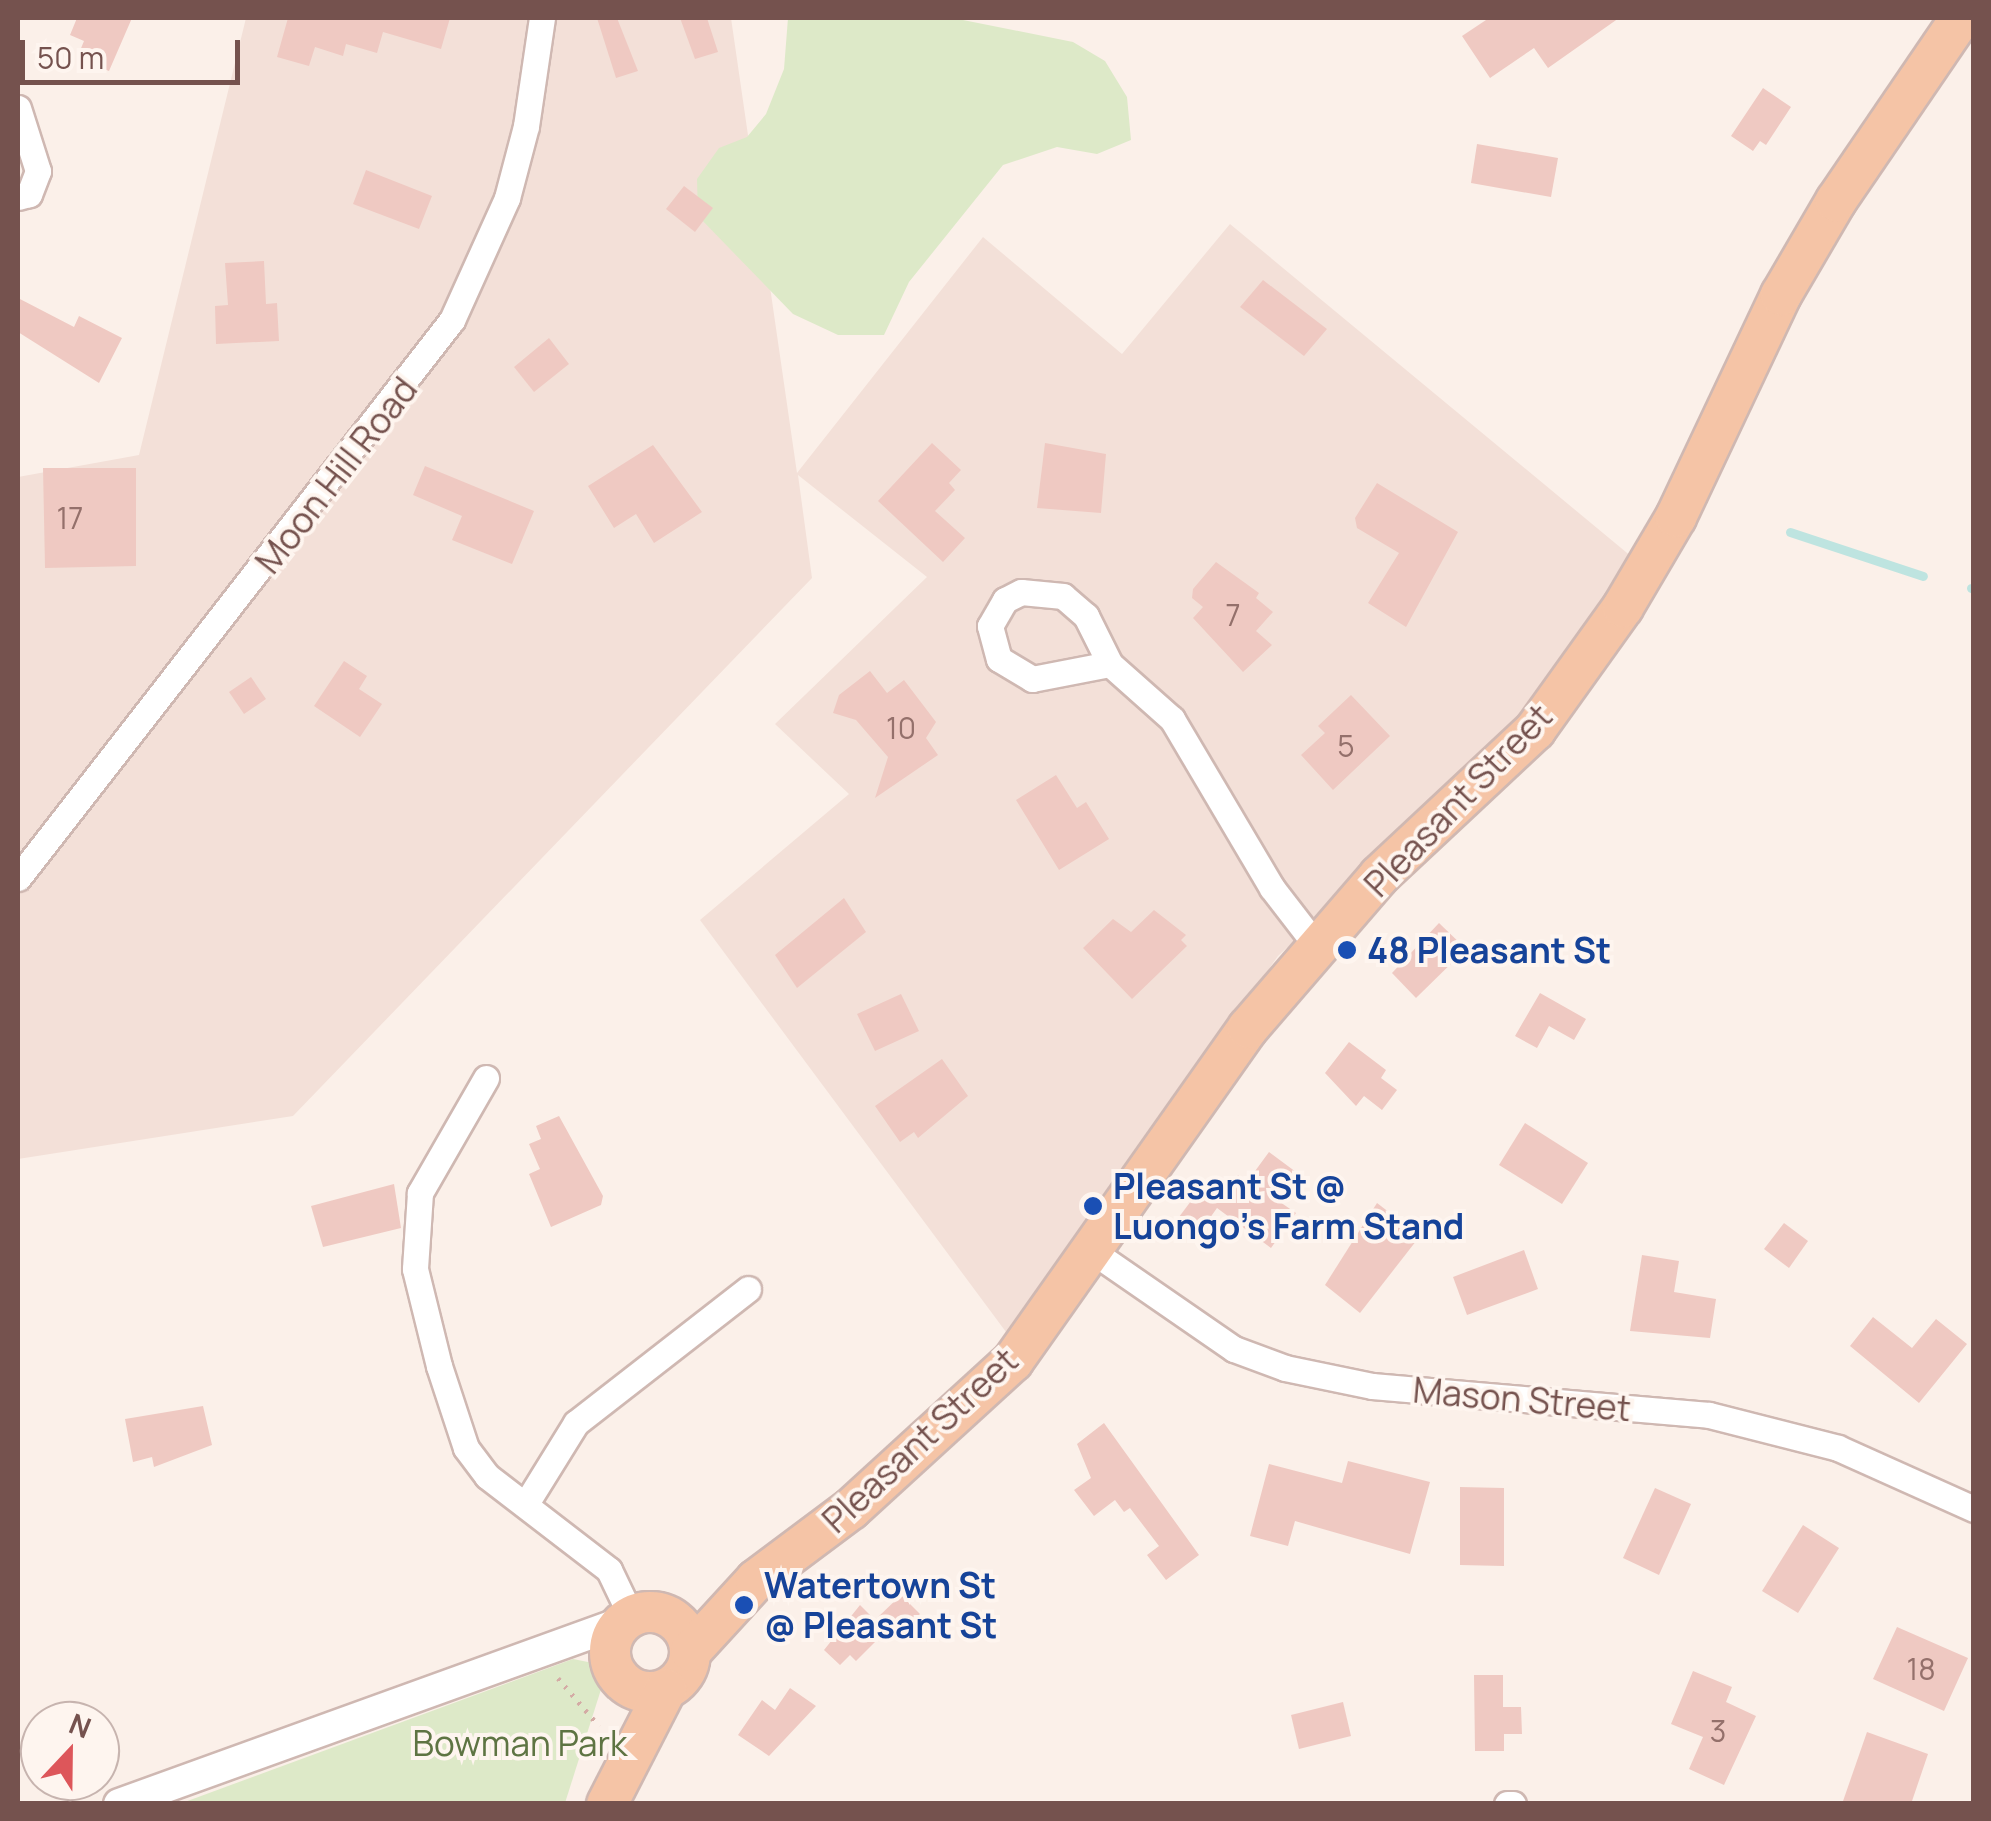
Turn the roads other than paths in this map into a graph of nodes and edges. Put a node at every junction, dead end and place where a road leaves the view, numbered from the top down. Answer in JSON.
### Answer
{"nodes":[{"id":1,"x":542,"y":18,"type":"edge"},
{"id":2,"x":1961,"y":18,"type":"edge"},
{"id":3,"x":18,"y":108,"type":"edge"},
{"id":4,"x":18,"y":197,"type":"edge"},
{"id":5,"x":1110,"y":664,"type":"junction"},
{"id":6,"x":18,"y":878,"type":"edge"},
{"id":7,"x":1318,"y":949,"type":"junction"},
{"id":8,"x":486,"y":1078,"type":"dead end"},
{"id":9,"x":1090,"y":1249,"type":"junction"},
{"id":10,"x":748,"y":1289,"type":"dead end"},
{"id":11,"x":527,"y":1502,"type":"junction"},
{"id":12,"x":1974,"y":1509,"type":"edge"},
{"id":13,"x":756,"y":1580,"type":"junction"},
{"id":14,"x":632,"y":1624,"type":"junction"},
{"id":15,"x":690,"y":1651,"type":"junction"},
{"id":16,"x":647,"y":1687,"type":"junction"},
{"id":17,"x":119,"y":1804,"type":"edge"},
{"id":18,"x":607,"y":1804,"type":"edge"}],
"edges":[{"from":1,"to":6,"type":"street","name":"Moon Hill Road"},
{"from":2,"to":7,"type":"main road","name":"Pleasant Street"},
{"from":3,"to":4,"type":"street"},
{"from":5,"to":5,"type":"street"},
{"from":5,"to":7,"type":"street"},
{"from":7,"to":9,"type":"main road","name":"Pleasant Street"},
{"from":8,"to":11,"type":"street"},
{"from":9,"to":12,"type":"street","name":"Mason Street"},
{"from":9,"to":13,"type":"main road","name":"Pleasant Street"},
{"from":10,"to":11,"type":"street"},
{"from":11,"to":14,"type":"street"},
{"from":13,"to":14,"type":"main road","name":"Pleasant Street"},
{"from":13,"to":15,"type":"main road","name":"Pleasant Street"},
{"from":14,"to":15,"type":"main road"},
{"from":14,"to":16,"type":"main road"},
{"from":14,"to":17,"type":"street","name":"Pleasant Street"},
{"from":15,"to":16,"type":"main road"},
{"from":16,"to":18,"type":"main road"}]}
